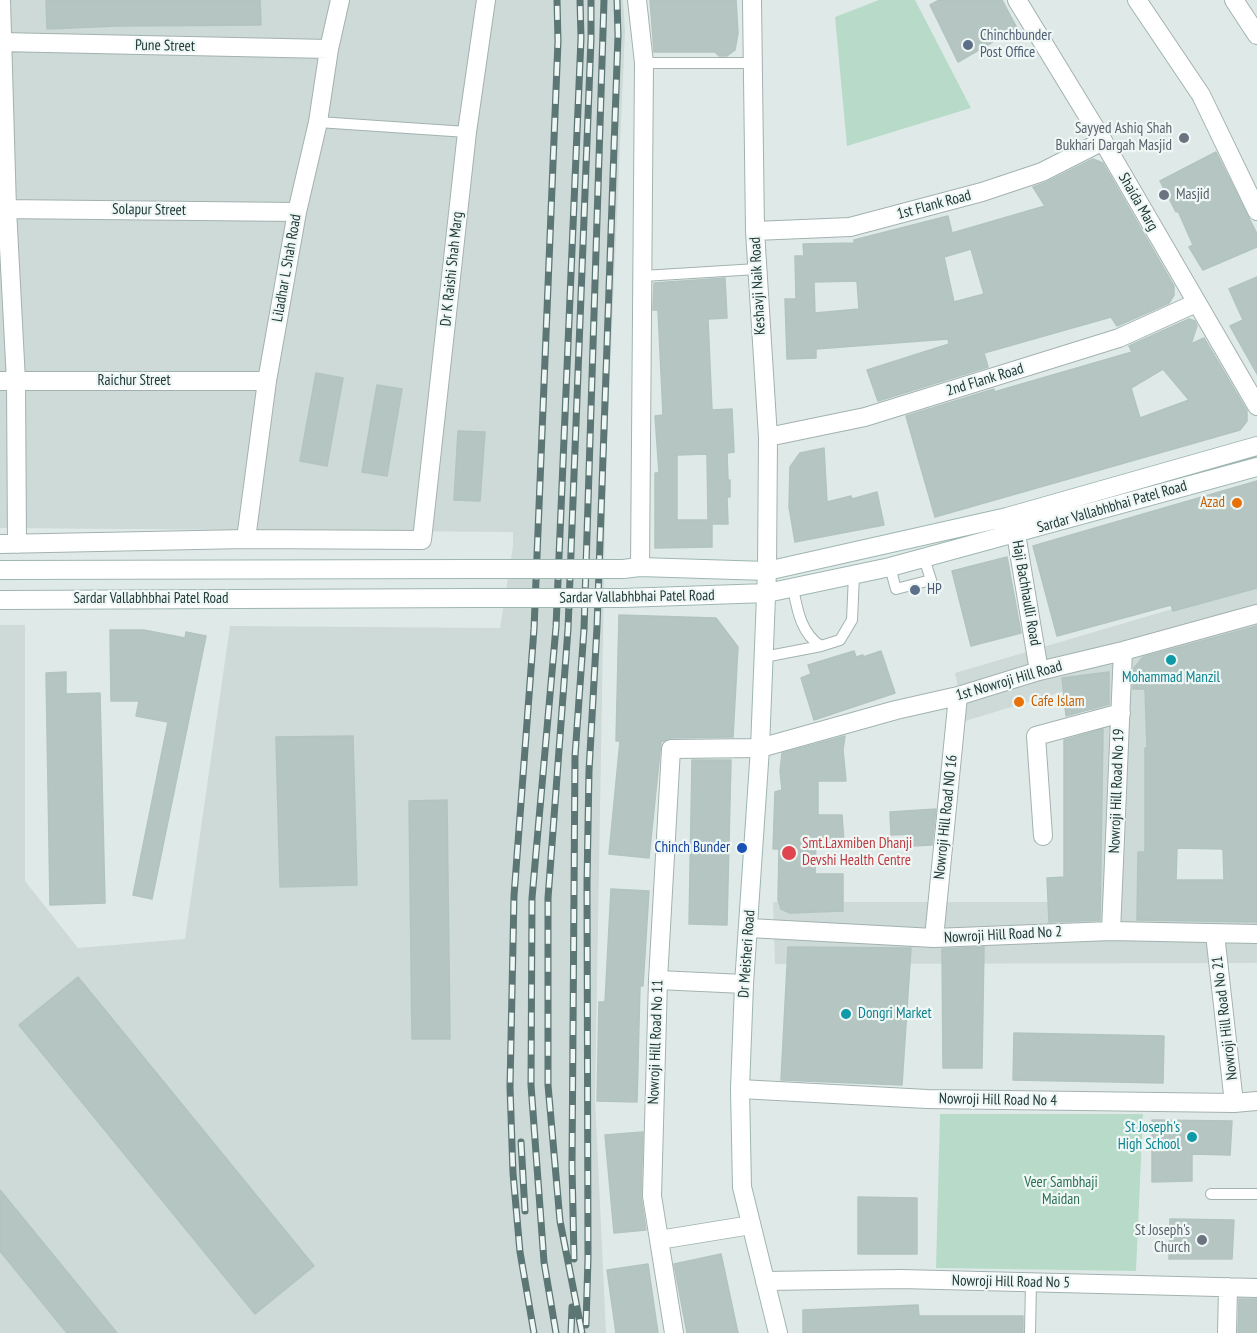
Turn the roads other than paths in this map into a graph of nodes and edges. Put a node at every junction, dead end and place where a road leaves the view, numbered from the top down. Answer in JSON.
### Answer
{"nodes":[{"id":1,"x":1,"y":0,"type":"edge"},
{"id":2,"x":340,"y":0,"type":"edge"},
{"id":3,"x":486,"y":0,"type":"edge"},
{"id":4,"x":637,"y":0,"type":"edge"},
{"id":5,"x":752,"y":0,"type":"edge"},
{"id":6,"x":1017,"y":0,"type":"edge"},
{"id":7,"x":1137,"y":0,"type":"edge"},
{"id":8,"x":1234,"y":0,"type":"edge"},
{"id":9,"x":1257,"y":36,"type":"edge"},
{"id":10,"x":1,"y":42,"type":"edge"},
{"id":11,"x":329,"y":49,"type":"junction"},
{"id":12,"x":645,"y":63,"type":"junction"},
{"id":13,"x":753,"y":63,"type":"junction"},
{"id":14,"x":318,"y":122,"type":"junction"},
{"id":15,"x":467,"y":132,"type":"junction"},
{"id":16,"x":1103,"y":141,"type":"junction"},
{"id":17,"x":3,"y":209,"type":"edge"},
{"id":18,"x":1257,"y":211,"type":"edge"},
{"id":19,"x":297,"y":212,"type":"junction"},
{"id":20,"x":755,"y":231,"type":"junction"},
{"id":21,"x":757,"y":269,"type":"junction"},
{"id":22,"x":643,"y":276,"type":"junction"},
{"id":23,"x":1196,"y":303,"type":"junction"},
{"id":24,"x":8,"y":381,"type":"edge"},
{"id":25,"x":267,"y":381,"type":"junction"},
{"id":26,"x":1257,"y":406,"type":"edge"},
{"id":27,"x":768,"y":437,"type":"junction"},
{"id":28,"x":1257,"y":446,"type":"edge"},
{"id":29,"x":1257,"y":467,"type":"edge"},
{"id":30,"x":1006,"y":516,"type":"junction"},
{"id":31,"x":1016,"y":534,"type":"junction"},
{"id":32,"x":246,"y":539,"type":"junction"},
{"id":33,"x":8,"y":544,"type":"edge"},
{"id":34,"x":631,"y":568,"type":"junction"},
{"id":35,"x":0,"y":570,"type":"edge"},
{"id":36,"x":767,"y":571,"type":"junction"},
{"id":37,"x":854,"y":575,"type":"junction"},
{"id":38,"x":792,"y":588,"type":"junction"},
{"id":39,"x":767,"y":593,"type":"junction"},
{"id":40,"x":0,"y":600,"type":"edge"},
{"id":41,"x":1257,"y":614,"type":"edge"},
{"id":42,"x":821,"y":646,"type":"junction"},
{"id":43,"x":1123,"y":651,"type":"junction"},
{"id":44,"x":764,"y":657,"type":"junction"},
{"id":45,"x":1039,"y":671,"type":"junction"},
{"id":46,"x":958,"y":696,"type":"junction"},
{"id":47,"x":1121,"y":713,"type":"junction"},
{"id":48,"x":760,"y":748,"type":"junction"},
{"id":49,"x":671,"y":749,"type":"joint"},
{"id":50,"x":1043,"y":836,"type":"dead end"},
{"id":51,"x":749,"y":928,"type":"junction"},
{"id":52,"x":1111,"y":931,"type":"junction"},
{"id":53,"x":1215,"y":934,"type":"junction"},
{"id":54,"x":1257,"y":934,"type":"edge"},
{"id":55,"x":934,"y":939,"type":"junction"},
{"id":56,"x":658,"y":980,"type":"junction"},
{"id":57,"x":744,"y":984,"type":"junction"},
{"id":58,"x":740,"y":1089,"type":"junction"},
{"id":59,"x":1257,"y":1101,"type":"edge"},
{"id":60,"x":1234,"y":1103,"type":"junction"},
{"id":61,"x":1211,"y":1194,"type":"dead end"},
{"id":62,"x":1257,"y":1194,"type":"edge"},
{"id":63,"x":751,"y":1225,"type":"junction"},
{"id":64,"x":659,"y":1240,"type":"junction"},
{"id":65,"x":765,"y":1281,"type":"junction"},
{"id":66,"x":1031,"y":1282,"type":"junction"},
{"id":67,"x":1228,"y":1287,"type":"junction"},
{"id":68,"x":1257,"y":1288,"type":"edge"},
{"id":69,"x":674,"y":1333,"type":"edge"},
{"id":70,"x":778,"y":1333,"type":"edge"},
{"id":71,"x":1030,"y":1333,"type":"edge"},
{"id":72,"x":1227,"y":1333,"type":"edge"}],
"edges":[{"from":1,"to":10,"type":"street"},
{"from":2,"to":11,"type":"street","name":"Liladhar L Shah Road"},
{"from":3,"to":15,"type":"street","name":"Dr K Raishi Shah Marg"},
{"from":4,"to":12,"type":"street"},
{"from":5,"to":13,"type":"street","name":"Keshavji Naik Road"},
{"from":6,"to":16,"type":"street","name":"Shaida Marg"},
{"from":7,"to":18,"type":"street"},
{"from":8,"to":9,"type":"street"},
{"from":10,"to":11,"type":"street","name":"Pune Street"},
{"from":10,"to":17,"type":"street"},
{"from":11,"to":14,"type":"street","name":"Liladhar L Shah Road"},
{"from":12,"to":13,"type":"lane"},
{"from":12,"to":22,"type":"street"},
{"from":13,"to":20,"type":"street","name":"Keshavji Naik Road"},
{"from":14,"to":15,"type":"lane"},
{"from":14,"to":19,"type":"street","name":"Liladhar L Shah Road"},
{"from":15,"to":32,"type":"street","name":"Dr K Raishi Shah Marg"},
{"from":16,"to":20,"type":"street","name":"1st Flank Road"},
{"from":16,"to":23,"type":"street","name":"Shaida Marg"},
{"from":17,"to":19,"type":"street","name":"Solapur Street"},
{"from":17,"to":24,"type":"street"},
{"from":19,"to":25,"type":"street","name":"Liladhar L Shah Road"},
{"from":20,"to":21,"type":"street","name":"Keshavji Naik Road"},
{"from":21,"to":22,"type":"lane"},
{"from":21,"to":27,"type":"street","name":"Keshavji Naik Road"},
{"from":22,"to":34,"type":"street"},
{"from":23,"to":26,"type":"street","name":"Shaida Marg"},
{"from":23,"to":27,"type":"street","name":"2nd Flank Road"},
{"from":24,"to":25,"type":"street","name":"Raichur Street"},
{"from":24,"to":33,"type":"street"},
{"from":25,"to":32,"type":"street","name":"Liladhar L Shah Road"},
{"from":27,"to":36,"type":"street","name":"Keshavji Naik Road"},
{"from":28,"to":30,"type":"street","name":"Sardar Vallabhbhai Patel Road"},
{"from":29,"to":31,"type":"street","name":"Sardar Vallabhbhai Patel Road"},
{"from":30,"to":31,"type":"street","name":"Haji Bachhaulli Road"},
{"from":30,"to":36,"type":"street","name":"Sardar Vallabhbhai Patel Road"},
{"from":31,"to":37,"type":"street","name":"Sardar Vallabhbhai Patel Road"},
{"from":31,"to":45,"type":"street","name":"Haji Bachhaulli Road"},
{"from":32,"to":33,"type":"street"},
{"from":34,"to":35,"type":"street","name":"Sardar Vallabhbhai Patel Road","bridge":true},
{"from":34,"to":36,"type":"street","name":"Sardar Vallabhbhai Patel Road"},
{"from":36,"to":39,"type":"street","name":"Dr Meisheri Road"},
{"from":37,"to":38,"type":"street","name":"Sardar Vallabhbhai Patel Road"},
{"from":37,"to":42,"type":"lane"},
{"from":38,"to":39,"type":"street","name":"Sardar Vallabhbhai Patel Road"},
{"from":38,"to":42,"type":"lane"},
{"from":39,"to":40,"type":"street","name":"Sardar Vallabhbhai Patel Road","bridge":true},
{"from":39,"to":44,"type":"street","name":"Dr Meisheri Road"},
{"from":41,"to":43,"type":"street","name":"1st Nowroji Hill Road"},
{"from":42,"to":44,"type":"lane"},
{"from":43,"to":45,"type":"street","name":"1st Nowroji Hill Road"},
{"from":43,"to":47,"type":"street","name":"Nowroji Hill Road No 19"},
{"from":44,"to":48,"type":"street","name":"Dr Meisheri Road"},
{"from":45,"to":46,"type":"street","name":"1st Nowroji Hill Road"},
{"from":46,"to":48,"type":"street","name":"1st Nowroji Hill Road"},
{"from":46,"to":55,"type":"street","name":"Nowroji Hill Road N0 16"},
{"from":47,"to":50,"type":"street"},
{"from":47,"to":52,"type":"street","name":"Nowroji Hill Road No 19"},
{"from":48,"to":49,"type":"street","name":"1st Nowroji Hill Road"},
{"from":48,"to":51,"type":"street","name":"Dr Meisheri Road"},
{"from":49,"to":56,"type":"street","name":"Nowroji Hill Road No 11"},
{"from":51,"to":55,"type":"street","name":"Nowroji Hill Road No 2"},
{"from":51,"to":57,"type":"street","name":"Dr Meisheri Road"},
{"from":52,"to":53,"type":"street","name":"Nowroji Hill Road No 2"},
{"from":52,"to":55,"type":"street","name":"Nowroji Hill Road No 2"},
{"from":53,"to":54,"type":"street","name":"Nowroji Hill Road No 2"},
{"from":53,"to":60,"type":"street","name":"Nowroji Hill Road No 21"},
{"from":56,"to":57,"type":"street"},
{"from":56,"to":64,"type":"street","name":"Nowroji Hill Road No 11"},
{"from":57,"to":58,"type":"street","name":"Dr Meisheri Road"},
{"from":58,"to":60,"type":"street","name":"Nowroji Hill Road No 4"},
{"from":58,"to":63,"type":"street","name":"Dr Meisheri Road"},
{"from":59,"to":60,"type":"street","name":"Nowroji Hill Road No 4"},
{"from":61,"to":62,"type":"lane"},
{"from":63,"to":64,"type":"street"},
{"from":63,"to":65,"type":"street","name":"Dr Meisheri Road"},
{"from":64,"to":69,"type":"street","name":"Nowroji Hill Road No 11"},
{"from":65,"to":66,"type":"street","name":"Nowroji Hill Road No 5"},
{"from":65,"to":70,"type":"street","name":"Dr Meisheri Road"},
{"from":66,"to":67,"type":"street","name":"Nowroji Hill Road No 5"},
{"from":66,"to":71,"type":"lane"},
{"from":67,"to":68,"type":"street","name":"Nowroji Hill Road No 5"},
{"from":67,"to":72,"type":"street"}]}
